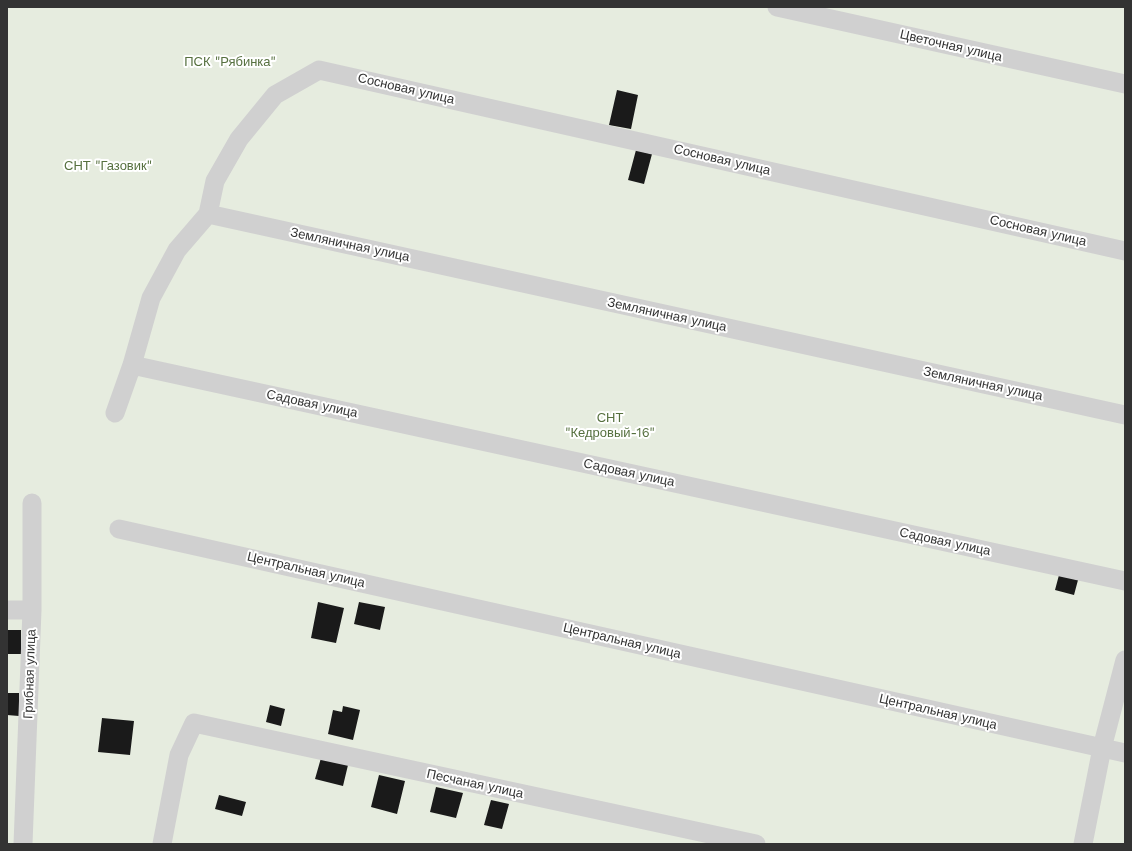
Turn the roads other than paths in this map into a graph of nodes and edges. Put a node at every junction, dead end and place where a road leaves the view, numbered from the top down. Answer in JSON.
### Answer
{"nodes":[{"id":1,"x":777,"y":7,"type":"edge"},
{"id":2,"x":1125,"y":84,"type":"edge"},
{"id":3,"x":208,"y":214,"type":"junction"},
{"id":4,"x":1125,"y":251,"type":"edge"},
{"id":5,"x":132,"y":365,"type":"junction"},
{"id":6,"x":115,"y":413,"type":"dead end"},
{"id":7,"x":1125,"y":415,"type":"edge"},
{"id":8,"x":32,"y":503,"type":"dead end"},
{"id":9,"x":119,"y":529,"type":"dead end"},
{"id":10,"x":1125,"y":581,"type":"edge"},
{"id":11,"x":7,"y":610,"type":"edge"},
{"id":12,"x":32,"y":610,"type":"junction"},
{"id":13,"x":1125,"y":660,"type":"edge"},
{"id":14,"x":1102,"y":748,"type":"junction"},
{"id":15,"x":1125,"y":753,"type":"edge"},
{"id":16,"x":23,"y":844,"type":"edge"},
{"id":17,"x":162,"y":844,"type":"edge"},
{"id":18,"x":756,"y":844,"type":"edge"},
{"id":19,"x":1083,"y":844,"type":"edge"}],
"edges":[{"from":1,"to":2,"type":"street","name":"Цветочная улица"},
{"from":3,"to":4,"type":"street","name":"Сосновая улица"},
{"from":3,"to":5,"type":"street"},
{"from":3,"to":7,"type":"street","name":"Земляничная улица"},
{"from":5,"to":6,"type":"street"},
{"from":5,"to":10,"type":"street","name":"Садовая улица"},
{"from":8,"to":12,"type":"street","name":"Грибная улица"},
{"from":9,"to":14,"type":"street","name":"Центральная улица"},
{"from":11,"to":12,"type":"street"},
{"from":12,"to":16,"type":"street","name":"Грибная улица"},
{"from":13,"to":14,"type":"street"},
{"from":14,"to":15,"type":"street","name":"Центральная улица"},
{"from":14,"to":19,"type":"street"},
{"from":17,"to":18,"type":"street","name":"Песчаная улица"}]}
